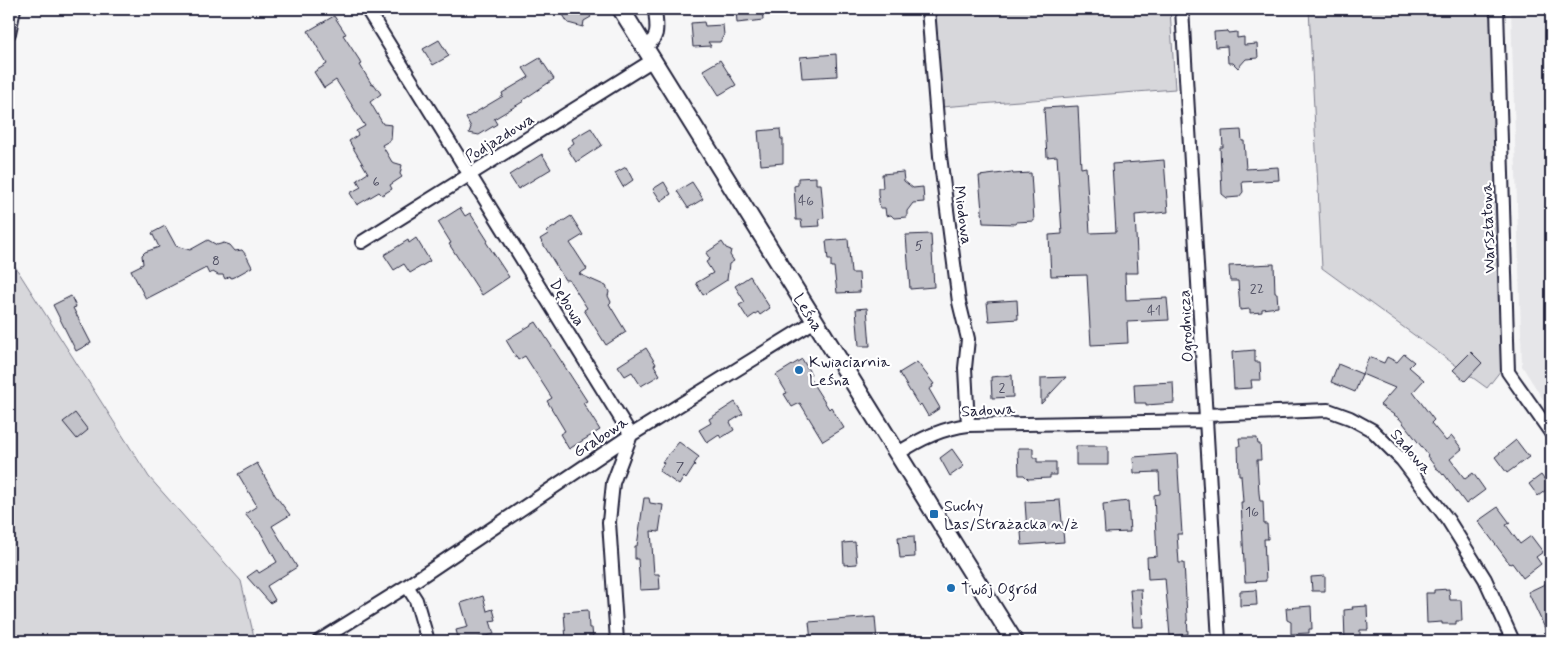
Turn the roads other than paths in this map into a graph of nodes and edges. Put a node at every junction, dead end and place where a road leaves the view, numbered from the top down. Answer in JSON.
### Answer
{"nodes":[{"id":1,"x":14,"y":9,"type":"edge"},
{"id":2,"x":367,"y":9,"type":"edge"},
{"id":3,"x":621,"y":9,"type":"edge"},
{"id":4,"x":655,"y":9,"type":"edge"},
{"id":5,"x":928,"y":9,"type":"edge"},
{"id":6,"x":1182,"y":9,"type":"edge"},
{"id":7,"x":1497,"y":9,"type":"edge"},
{"id":8,"x":9,"y":33,"type":"edge"},
{"id":9,"x":649,"y":54,"type":"junction"},
{"id":10,"x":470,"y":174,"type":"junction"},
{"id":11,"x":362,"y":242,"type":"dead end"},
{"id":12,"x":815,"y":321,"type":"junction"},
{"id":13,"x":1206,"y":418,"type":"junction"},
{"id":14,"x":968,"y":425,"type":"junction"},
{"id":15,"x":1551,"y":433,"type":"edge"},
{"id":16,"x":631,"y":434,"type":"junction"},
{"id":17,"x":898,"y":454,"type":"junction"},
{"id":18,"x":407,"y":586,"type":"junction"},
{"id":19,"x":319,"y":641,"type":"edge"},
{"id":20,"x":428,"y":641,"type":"edge"},
{"id":21,"x":617,"y":641,"type":"edge"},
{"id":22,"x":1014,"y":641,"type":"edge"},
{"id":23,"x":1219,"y":641,"type":"edge"},
{"id":24,"x":1512,"y":641,"type":"edge"}],
"edges":[{"from":1,"to":8,"type":"street"},
{"from":2,"to":10,"type":"street","name":"Dębowa"},
{"from":3,"to":9,"type":"street","name":"Leśna"},
{"from":4,"to":9,"type":"street"},
{"from":5,"to":14,"type":"street","name":"Miodowa"},
{"from":6,"to":13,"type":"street","name":"Ogrodnicza"},
{"from":7,"to":15,"type":"street","name":"Warsztatowa"},
{"from":9,"to":10,"type":"street","name":"Podjazdowa"},
{"from":9,"to":12,"type":"street","name":"Leśna"},
{"from":10,"to":11,"type":"street","name":"Podjazdowa"},
{"from":10,"to":16,"type":"street","name":"Dębowa"},
{"from":12,"to":16,"type":"street","name":"Grabowa"},
{"from":12,"to":17,"type":"street","name":"Leśna"},
{"from":13,"to":14,"type":"street","name":"Sadowa"},
{"from":13,"to":23,"type":"street","name":"Ogrodnicza"},
{"from":13,"to":24,"type":"street","name":"Sadowa"},
{"from":14,"to":17,"type":"street","name":"Sadowa"},
{"from":16,"to":18,"type":"street","name":"Grabowa"},
{"from":16,"to":21,"type":"street"},
{"from":17,"to":22,"type":"street","name":"Leśna"},
{"from":18,"to":19,"type":"street","name":"Grabowa"},
{"from":18,"to":20,"type":"street"}]}
